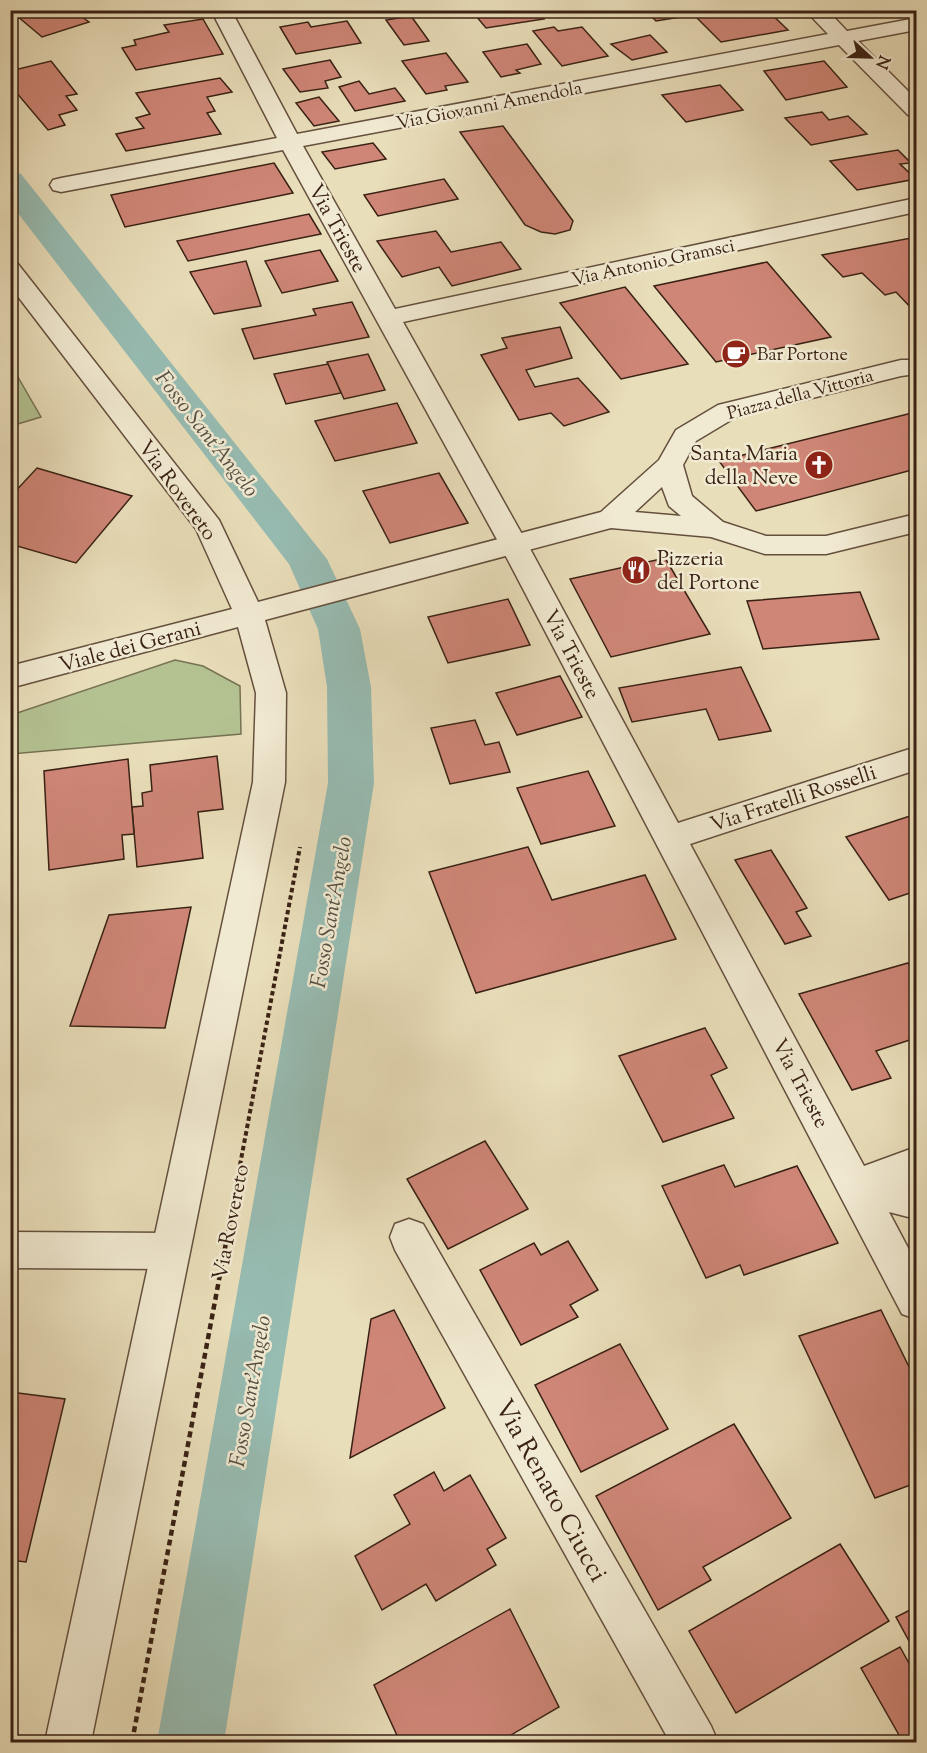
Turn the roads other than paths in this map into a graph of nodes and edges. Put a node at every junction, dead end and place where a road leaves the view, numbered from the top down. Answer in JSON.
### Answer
{"nodes":[{"id":1,"x":221,"y":10,"type":"edge"},
{"id":2,"x":815,"y":10,"type":"edge"},
{"id":3,"x":916,"y":24,"type":"edge"},
{"id":4,"x":844,"y":39,"type":"junction"},
{"id":5,"x":916,"y":110,"type":"edge"},
{"id":6,"x":290,"y":142,"type":"junction"},
{"id":7,"x":61,"y":185,"type":"dead end"},
{"id":8,"x":916,"y":205,"type":"edge"},
{"id":9,"x":10,"y":269,"type":"edge"},
{"id":10,"x":389,"y":318,"type":"junction"},
{"id":11,"x":916,"y":367,"type":"edge"},
{"id":12,"x":670,"y":465,"type":"junction"},
{"id":13,"x":611,"y":519,"type":"junction"},
{"id":14,"x":916,"y":523,"type":"edge"},
{"id":15,"x":713,"y":528,"type":"junction"},
{"id":16,"x":514,"y":545,"type":"junction"},
{"id":17,"x":387,"y":579,"type":"joint"},
{"id":18,"x":249,"y":615,"type":"junction"},
{"id":19,"x":10,"y":678,"type":"edge"},
{"id":20,"x":916,"y":758,"type":"edge"},
{"id":21,"x":670,"y":838,"type":"junction"},
{"id":22,"x":916,"y":1164,"type":"edge"},
{"id":23,"x":856,"y":1186,"type":"junction"},
{"id":24,"x":916,"y":1202,"type":"edge"},
{"id":25,"x":409,"y":1237,"type":"dead end"},
{"id":26,"x":10,"y":1250,"type":"edge"},
{"id":27,"x":170,"y":1251,"type":"junction"},
{"id":28,"x":916,"y":1301,"type":"edge"},
{"id":29,"x":68,"y":1743,"type":"edge"},
{"id":30,"x":695,"y":1743,"type":"edge"}],
"edges":[{"from":1,"to":6,"type":"street","name":"Via Trieste"},
{"from":2,"to":4,"type":"street"},
{"from":3,"to":4,"type":"street","name":"Via Giovanni Amendola"},
{"from":4,"to":5,"type":"street"},
{"from":4,"to":6,"type":"street","name":"Via Giovanni Amendola"},
{"from":6,"to":7,"type":"street","name":"Via Giovanni Amendola"},
{"from":6,"to":10,"type":"street","name":"Via Trieste"},
{"from":8,"to":10,"type":"street","name":"Via Antonio Gramsci"},
{"from":9,"to":18,"type":"street","name":"Via Rovereto"},
{"from":10,"to":16,"type":"street","name":"Via Trieste"},
{"from":11,"to":12,"type":"street","name":"Piazza della Vittoria"},
{"from":12,"to":13,"type":"street","name":"Piazza della Vittoria"},
{"from":12,"to":15,"type":"street","name":"Piazza della Vittoria"},
{"from":13,"to":15,"type":"street","name":"Piazza della Vittoria"},
{"from":13,"to":16,"type":"street","name":"Piazza della Vittoria"},
{"from":14,"to":15,"type":"street","name":"Piazza della Vittoria"},
{"from":16,"to":17,"type":"street","name":"Piazza della Vittoria"},
{"from":16,"to":21,"type":"street","name":"Via Trieste"},
{"from":17,"to":18,"type":"street","name":"Viale dei Gerani"},
{"from":18,"to":19,"type":"street","name":"Viale dei Gerani"},
{"from":18,"to":27,"type":"street","name":"Via Rovereto"},
{"from":20,"to":21,"type":"street","name":"Via Fratelli Rosselli"},
{"from":21,"to":23,"type":"street","name":"Via Trieste"},
{"from":22,"to":23,"type":"street"},
{"from":23,"to":24,"type":"street"},
{"from":23,"to":28,"type":"street","name":"Via Trieste"},
{"from":25,"to":30,"type":"street","name":"Via Renato Ciucci"},
{"from":26,"to":27,"type":"street"},
{"from":27,"to":29,"type":"street","name":"Via Rovereto"}]}
